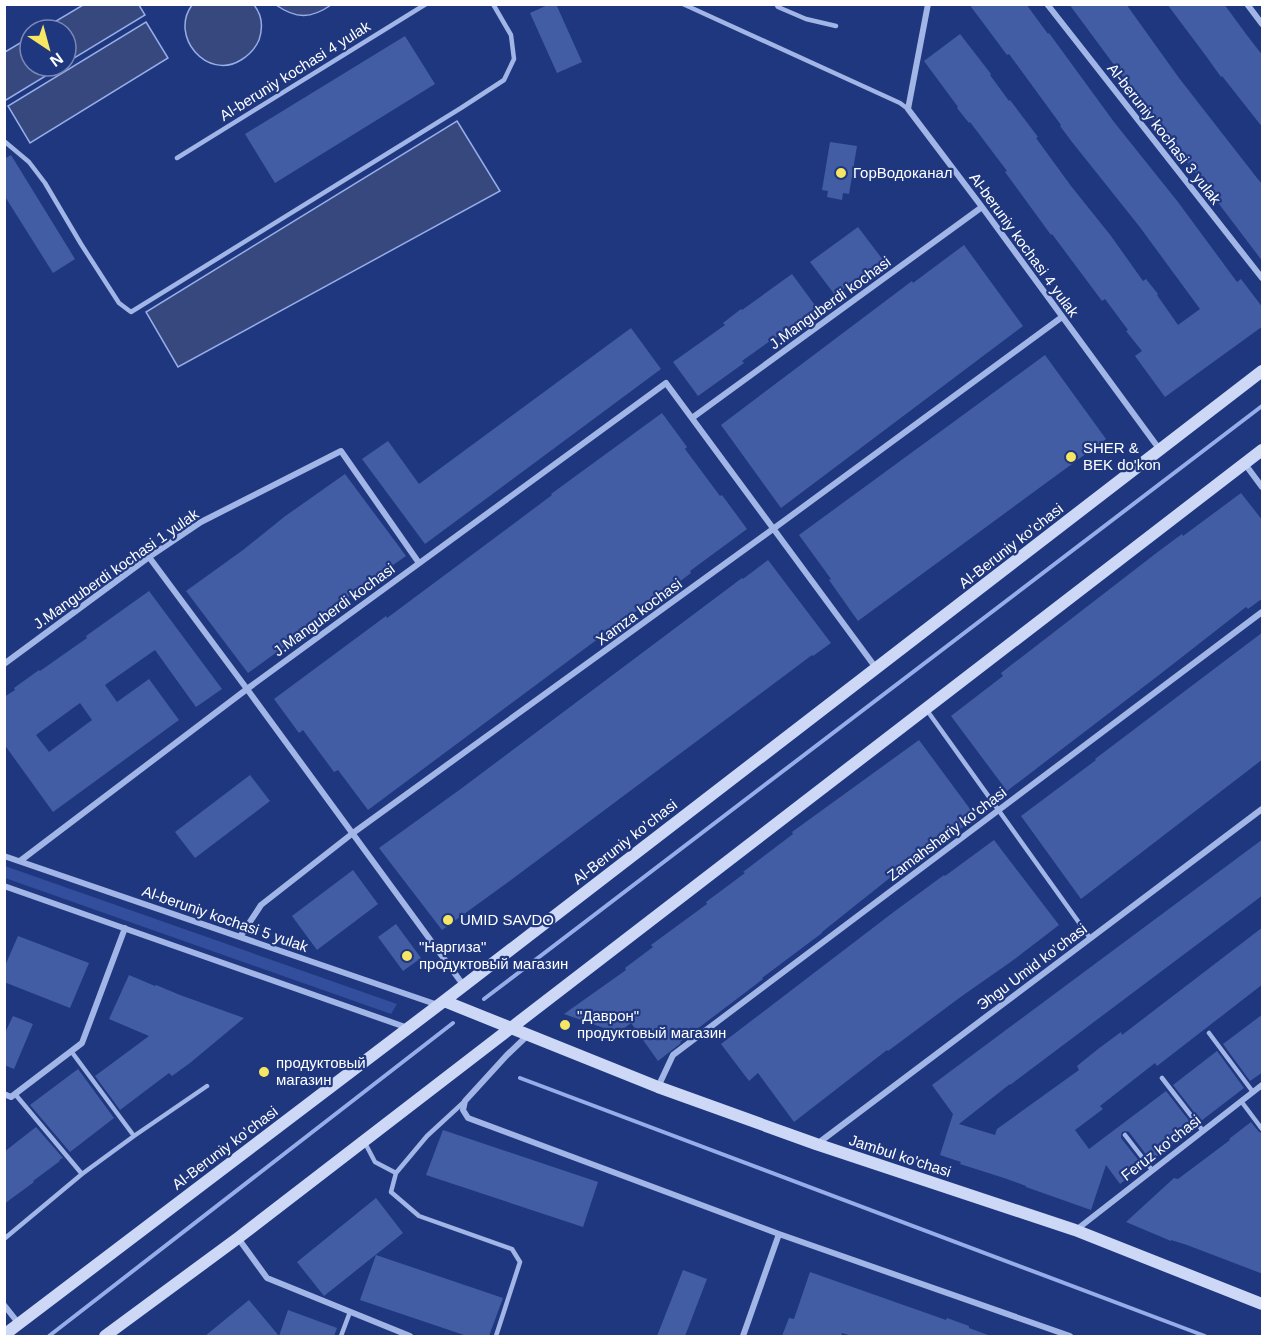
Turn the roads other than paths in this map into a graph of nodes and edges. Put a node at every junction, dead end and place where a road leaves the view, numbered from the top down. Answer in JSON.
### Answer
{"nodes":[{"id":1,"x":426,"y":4,"type":"edge"},
{"id":2,"x":493,"y":4,"type":"edge"},
{"id":3,"x":683,"y":4,"type":"edge"},
{"id":4,"x":776,"y":4,"type":"edge"},
{"id":5,"x":928,"y":4,"type":"edge"},
{"id":6,"x":1047,"y":4,"type":"edge"},
{"id":7,"x":1247,"y":4,"type":"edge"},
{"id":8,"x":1263,"y":24,"type":"edge"},
{"id":9,"x":836,"y":26,"type":"dead end"},
{"id":10,"x":908,"y":109,"type":"junction"},
{"id":11,"x":4,"y":141,"type":"edge"},
{"id":12,"x":177,"y":158,"type":"dead end"},
{"id":13,"x":982,"y":207,"type":"junction"},
{"id":14,"x":1263,"y":278,"type":"edge"},
{"id":15,"x":1062,"y":317,"type":"junction"},
{"id":16,"x":1263,"y":371,"type":"edge"},
{"id":17,"x":692,"y":418,"type":"junction"},
{"id":18,"x":1160,"y":450,"type":"junction"},
{"id":19,"x":1263,"y":450,"type":"edge"},
{"id":20,"x":1245,"y":464,"type":"junction"},
{"id":21,"x":1263,"y":487,"type":"edge"},
{"id":22,"x":773,"y":529,"type":"junction"},
{"id":23,"x":149,"y":557,"type":"junction"},
{"id":24,"x":419,"y":563,"type":"junction"},
{"id":25,"x":1263,"y":612,"type":"edge"},
{"id":26,"x":4,"y":664,"type":"edge"},
{"id":27,"x":876,"y":668,"type":"junction"},
{"id":28,"x":247,"y":689,"type":"junction"},
{"id":29,"x":926,"y":709,"type":"junction"},
{"id":30,"x":1263,"y":809,"type":"edge"},
{"id":31,"x":999,"y":810,"type":"junction"},
{"id":32,"x":353,"y":833,"type":"junction"},
{"id":33,"x":4,"y":856,"type":"edge"},
{"id":34,"x":20,"y":861,"type":"junction"},
{"id":35,"x":4,"y":886,"type":"edge"},
{"id":36,"x":124,"y":928,"type":"junction"},
{"id":37,"x":240,"y":937,"type":"junction"},
{"id":38,"x":1090,"y":938,"type":"junction"},
{"id":39,"x":464,"y":986,"type":"junction"},
{"id":40,"x":441,"y":1003,"type":"junction"},
{"id":41,"x":408,"y":1028,"type":"junction"},
{"id":42,"x":510,"y":1028,"type":"junction"},
{"id":43,"x":1209,"y":1033,"type":"dead end"},
{"id":44,"x":528,"y":1035,"type":"junction"},
{"id":45,"x":71,"y":1051,"type":"junction"},
{"id":46,"x":1162,"y":1078,"type":"dead end"},
{"id":47,"x":1263,"y":1084,"type":"edge"},
{"id":48,"x":207,"y":1086,"type":"dead end"},
{"id":49,"x":658,"y":1087,"type":"junction"},
{"id":50,"x":1253,"y":1092,"type":"junction"},
{"id":51,"x":4,"y":1094,"type":"edge"},
{"id":52,"x":15,"y":1094,"type":"junction"},
{"id":53,"x":465,"y":1101,"type":"junction"},
{"id":54,"x":1241,"y":1101,"type":"junction"},
{"id":55,"x":1263,"y":1129,"type":"edge"},
{"id":56,"x":1203,"y":1131,"type":"junction"},
{"id":57,"x":1125,"y":1135,"type":"dead end"},
{"id":58,"x":134,"y":1136,"type":"junction"},
{"id":59,"x":363,"y":1141,"type":"junction"},
{"id":60,"x":816,"y":1144,"type":"junction"},
{"id":61,"x":1152,"y":1170,"type":"junction"},
{"id":62,"x":396,"y":1173,"type":"junction"},
{"id":63,"x":82,"y":1174,"type":"junction"},
{"id":64,"x":1075,"y":1230,"type":"junction"},
{"id":65,"x":779,"y":1234,"type":"junction"},
{"id":66,"x":238,"y":1238,"type":"junction"},
{"id":67,"x":4,"y":1239,"type":"edge"},
{"id":68,"x":1263,"y":1304,"type":"edge"},
{"id":69,"x":4,"y":1305,"type":"edge"},
{"id":70,"x":350,"y":1312,"type":"junction"},
{"id":71,"x":19,"y":1324,"type":"junction"},
{"id":72,"x":4,"y":1335,"type":"edge"},
{"id":73,"x":105,"y":1336,"type":"edge"},
{"id":74,"x":341,"y":1336,"type":"edge"},
{"id":75,"x":410,"y":1336,"type":"edge"},
{"id":76,"x":496,"y":1336,"type":"edge"},
{"id":77,"x":743,"y":1336,"type":"edge"},
{"id":78,"x":1070,"y":1336,"type":"edge"}],
"edges":[{"from":1,"to":12,"type":"lane","name":"Al-beruniy kochasi 4 yulak"},
{"from":2,"to":11,"type":"lane"},
{"from":3,"to":10,"type":"lane","name":"Al-beruniy kochasi 4 yulak"},
{"from":4,"to":9,"type":"lane"},
{"from":5,"to":10,"type":"street"},
{"from":6,"to":14,"type":"street","name":"Al-beruniy kochasi 3 yulak"},
{"from":7,"to":8,"type":"street"},
{"from":10,"to":13,"type":"street","name":"Al-beruniy kochasi 4 yulak"},
{"from":13,"to":15,"type":"street","name":"Al-beruniy kochasi 4 yulak"},
{"from":13,"to":17,"type":"street","name":"J.Manguberdi kochasi"},
{"from":15,"to":18,"type":"street","name":"Al-beruniy kochasi 4 yulak"},
{"from":15,"to":22,"type":"street","name":"Xamza kochasi"},
{"from":16,"to":18,"type":"main road","name":"Al-Beruniy ko’chasi"},
{"from":17,"to":22,"type":"street"},
{"from":17,"to":24,"type":"street","name":"J.Manguberdi kochasi"},
{"from":18,"to":27,"type":"main road","name":"Al-Beruniy ko’chasi"},
{"from":19,"to":20,"type":"main road"},
{"from":20,"to":21,"type":"street"},
{"from":20,"to":29,"type":"main road"},
{"from":22,"to":27,"type":"street"},
{"from":22,"to":32,"type":"street","name":"Xamza kochasi"},
{"from":23,"to":24,"type":"street","name":"J.Manguberdi kochasi 1 yulak"},
{"from":23,"to":26,"type":"street","name":"J.Manguberdi kochasi 1 yulak"},
{"from":23,"to":28,"type":"street"},
{"from":24,"to":28,"type":"street","name":"J.Manguberdi kochasi"},
{"from":25,"to":31,"type":"street","name":"Zamahshariy ko'chasi"},
{"from":27,"to":39,"type":"main road","name":"Al-Beruniy ko’chasi"},
{"from":28,"to":32,"type":"street"},
{"from":28,"to":34,"type":"street","name":"J.Manguberdi kochasi"},
{"from":29,"to":31,"type":"lane"},
{"from":29,"to":42,"type":"main road"},
{"from":30,"to":38,"type":"street","name":"Эhgu Umid ko’chasi"},
{"from":31,"to":38,"type":"lane"},
{"from":31,"to":49,"type":"street","name":"Zamahshariy ko'chasi"},
{"from":32,"to":37,"type":"street","name":"Xamza kochasi"},
{"from":32,"to":39,"type":"street"},
{"from":33,"to":34,"type":"street","name":"Al-beruniy kochasi 5 yulak"},
{"from":34,"to":37,"type":"street","name":"Al-beruniy kochasi 5 yulak"},
{"from":35,"to":36,"type":"street"},
{"from":36,"to":41,"type":"street"},
{"from":36,"to":45,"type":"street"},
{"from":37,"to":40,"type":"street","name":"Al-beruniy kochasi 5 yulak"},
{"from":38,"to":60,"type":"street","name":"Эhgu Umid ko’chasi"},
{"from":39,"to":40,"type":"main road","name":"Al-Beruniy ko’chasi"},
{"from":40,"to":41,"type":"main road","name":"Al-Beruniy ko’chasi"},
{"from":40,"to":42,"type":"main road","name":"Jambul ko'chasi"},
{"from":41,"to":71,"type":"main road","name":"Al-Beruniy ko’chasi"},
{"from":42,"to":44,"type":"main road","name":"Jambul ko'chasi"},
{"from":42,"to":59,"type":"main road"},
{"from":43,"to":50,"type":"lane"},
{"from":44,"to":49,"type":"main road","name":"Jambul ko'chasi"},
{"from":44,"to":53,"type":"street"},
{"from":45,"to":52,"type":"street"},
{"from":45,"to":58,"type":"lane"},
{"from":46,"to":56,"type":"lane"},
{"from":47,"to":50,"type":"street","name":"Feruz ko'chasi"},
{"from":48,"to":58,"type":"lane"},
{"from":49,"to":60,"type":"main road","name":"Jambul ko'chasi"},
{"from":50,"to":54,"type":"street","name":"Feruz ko'chasi"},
{"from":51,"to":52,"type":"street"},
{"from":52,"to":63,"type":"lane"},
{"from":53,"to":62,"type":"lane"},
{"from":53,"to":65,"type":"street"},
{"from":54,"to":55,"type":"lane"},
{"from":54,"to":56,"type":"street","name":"Feruz ko'chasi"},
{"from":56,"to":61,"type":"street","name":"Feruz ko'chasi"},
{"from":57,"to":61,"type":"lane"},
{"from":58,"to":63,"type":"lane"},
{"from":59,"to":62,"type":"lane"},
{"from":59,"to":66,"type":"main road"},
{"from":60,"to":64,"type":"main road","name":"Jambul ko'chasi"},
{"from":61,"to":64,"type":"street","name":"Feruz ko'chasi"},
{"from":62,"to":76,"type":"lane"},
{"from":63,"to":67,"type":"lane"},
{"from":64,"to":68,"type":"main road","name":"Jambul ko'chasi"},
{"from":65,"to":77,"type":"street"},
{"from":65,"to":78,"type":"street"},
{"from":66,"to":70,"type":"street"},
{"from":66,"to":73,"type":"main road"},
{"from":69,"to":71,"type":"street"},
{"from":70,"to":74,"type":"lane"},
{"from":70,"to":75,"type":"street"},
{"from":71,"to":72,"type":"main road","name":"Al-Beruniy ko’chasi"}]}
